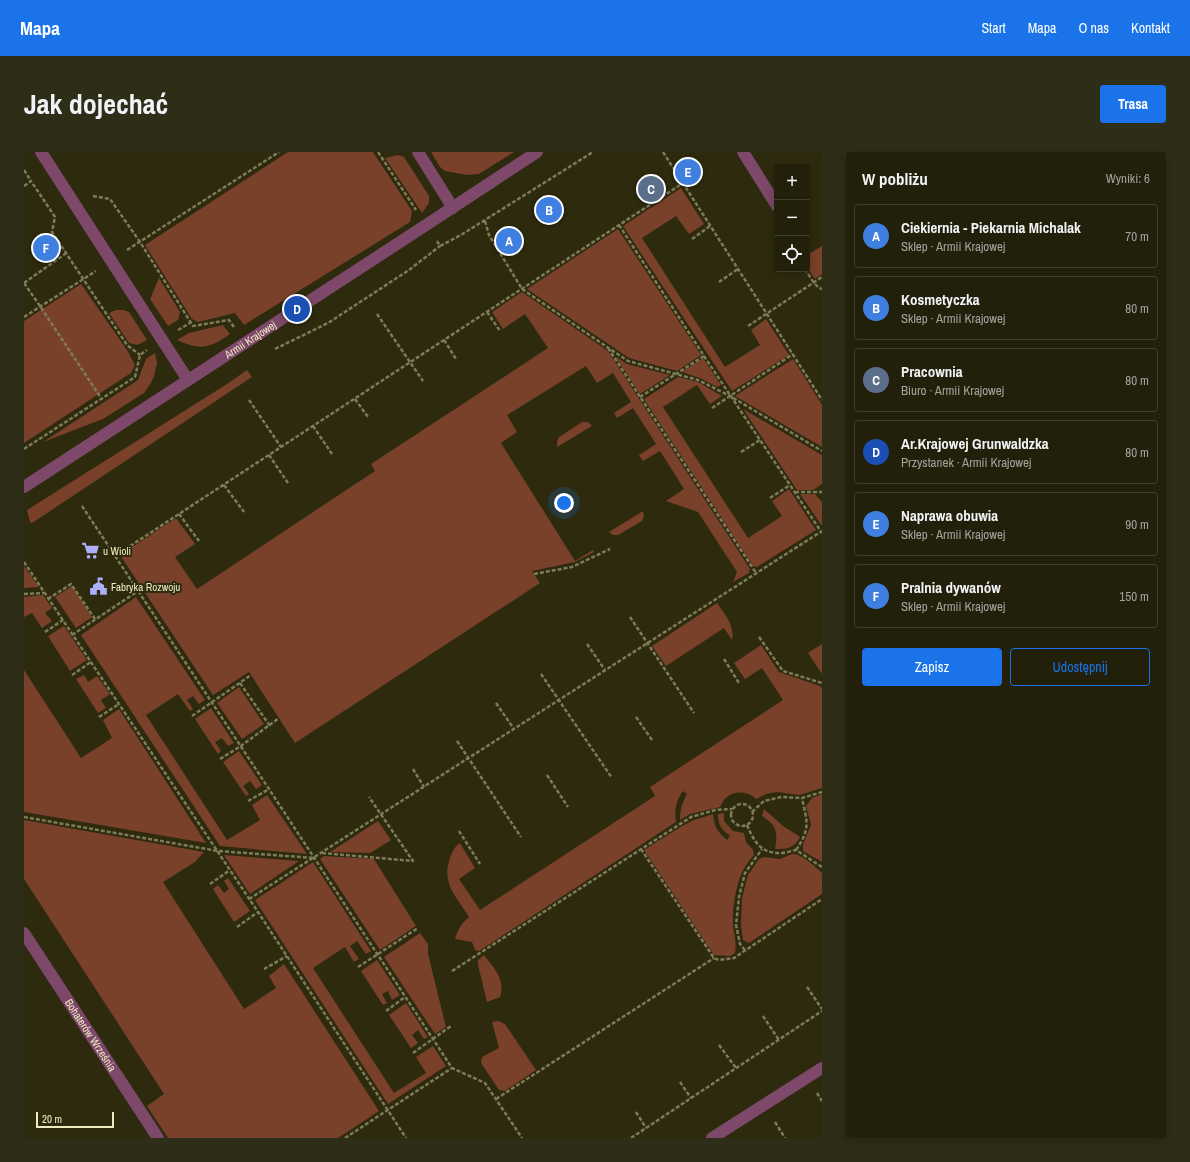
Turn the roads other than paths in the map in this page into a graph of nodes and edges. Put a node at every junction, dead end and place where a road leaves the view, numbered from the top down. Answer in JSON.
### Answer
{"nodes":[{"id":1,"x":41,"y":152,"type":"edge"},
{"id":2,"x":418,"y":152,"type":"edge"},
{"id":3,"x":537,"y":152,"type":"edge"},
{"id":4,"x":743,"y":152,"type":"edge"},
{"id":5,"x":774,"y":201,"type":"edge"},
{"id":6,"x":452,"y":208,"type":"junction"},
{"id":7,"x":188,"y":380,"type":"junction"},
{"id":8,"x":24,"y":487,"type":"edge"},
{"id":9,"x":24,"y":933,"type":"edge"},
{"id":10,"x":822,"y":1068,"type":"edge"},
{"id":11,"x":158,"y":1138,"type":"edge"},
{"id":12,"x":712,"y":1138,"type":"edge"}],
"edges":[{"from":1,"to":7,"type":"street"},
{"from":2,"to":6,"type":"street"},
{"from":3,"to":6,"type":"street","name":"Armii Krajowej"},
{"from":4,"to":5,"type":"street"},
{"from":6,"to":7,"type":"street","name":"Armii Krajowej"},
{"from":7,"to":8,"type":"street","name":"Armii Krajowej"},
{"from":9,"to":11,"type":"street","name":"Bohaterów Września"},
{"from":10,"to":12,"type":"street"}]}
